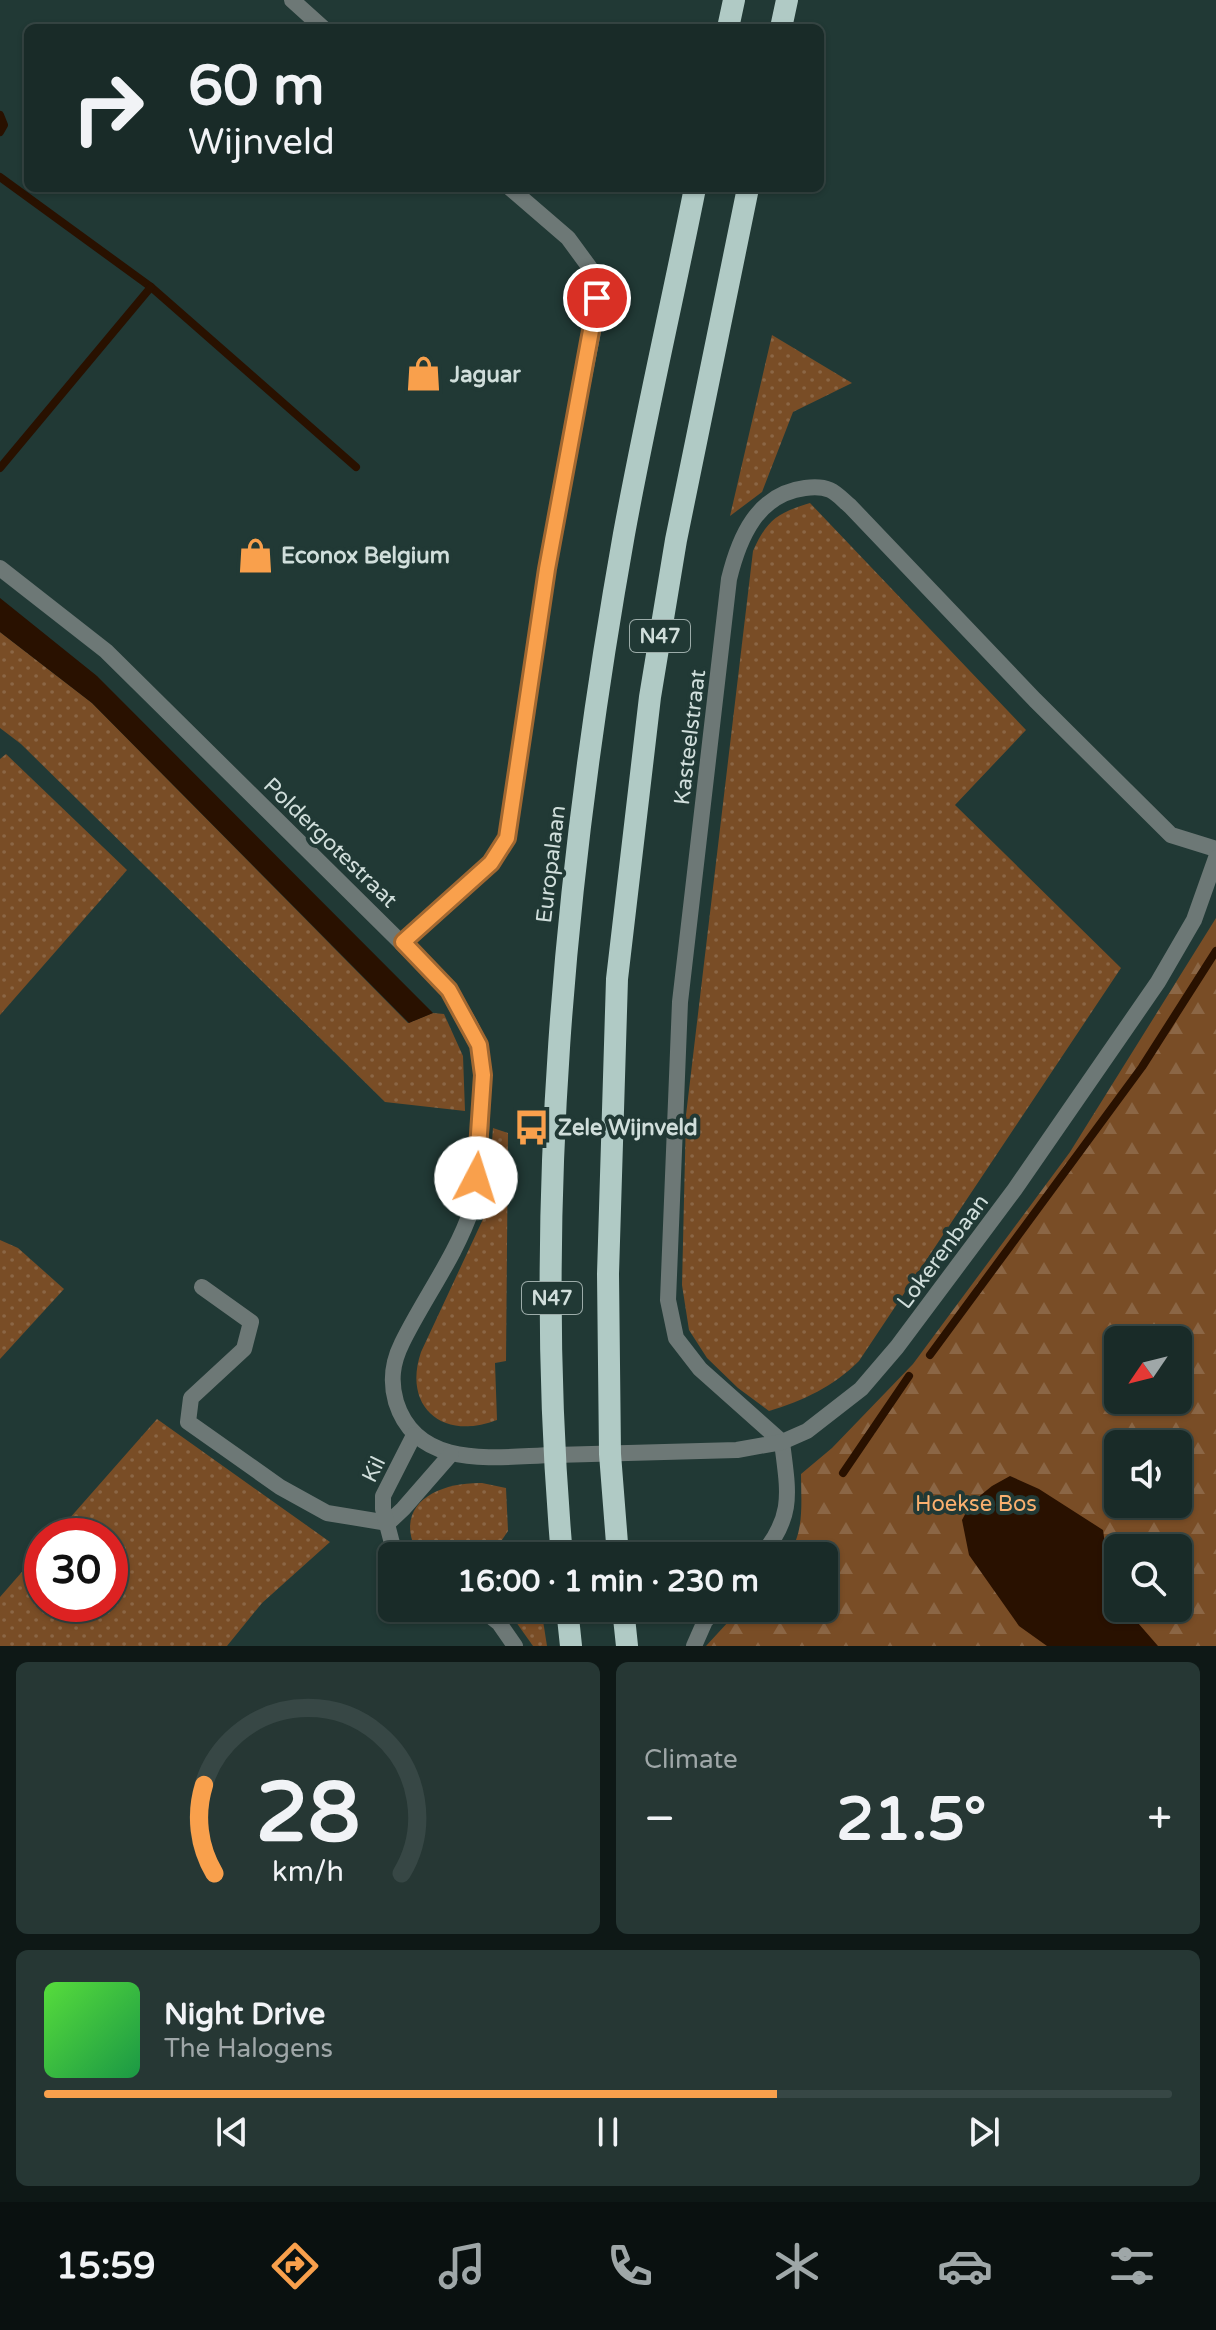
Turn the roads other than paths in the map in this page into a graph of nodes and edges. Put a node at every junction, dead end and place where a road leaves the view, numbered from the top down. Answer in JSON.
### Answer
{"nodes":[{"id":1,"x":292,"y":0,"type":"edge"},
{"id":2,"x":734,"y":0,"type":"edge"},
{"id":3,"x":787,"y":0,"type":"edge"},
{"id":4,"x":319,"y":24,"type":"edge"},
{"id":5,"x":729,"y":24,"type":"edge"},
{"id":6,"x":782,"y":24,"type":"edge"},
{"id":7,"x":515,"y":192,"type":"edge"},
{"id":8,"x":694,"y":192,"type":"edge"},
{"id":9,"x":747,"y":192,"type":"edge"},
{"id":10,"x":0,"y":568,"type":"edge"},
{"id":11,"x":1216,"y":849,"type":"edge"},
{"id":12,"x":1216,"y":858,"type":"edge"},
{"id":13,"x":403,"y":942,"type":"junction"},
{"id":14,"x":202,"y":1287,"type":"dead end"},
{"id":15,"x":414,"y":1435,"type":"junction"},
{"id":16,"x":782,"y":1442,"type":"junction"},
{"id":17,"x":451,"y":1454,"type":"junction"},
{"id":18,"x":610,"y":1454,"type":"junction"},
{"id":19,"x":555,"y":1455,"type":"junction"},
{"id":20,"x":388,"y":1523,"type":"junction"},
{"id":21,"x":392,"y":1542,"type":"edge"},
{"id":22,"x":561,"y":1542,"type":"edge"},
{"id":23,"x":617,"y":1542,"type":"edge"},
{"id":24,"x":772,"y":1542,"type":"edge"},
{"id":25,"x":498,"y":1622,"type":"edge"},
{"id":26,"x":568,"y":1622,"type":"edge"},
{"id":27,"x":624,"y":1622,"type":"edge"},
{"id":28,"x":705,"y":1622,"type":"edge"},
{"id":29,"x":515,"y":1646,"type":"edge"},
{"id":30,"x":571,"y":1646,"type":"edge"},
{"id":31,"x":627,"y":1646,"type":"edge"},
{"id":32,"x":694,"y":1646,"type":"edge"}],
"edges":[{"from":1,"to":4,"type":"street"},
{"from":2,"to":5,"type":"highway"},
{"from":3,"to":6,"type":"highway"},
{"from":7,"to":13,"type":"street"},
{"from":8,"to":19,"type":"highway","name":"Europalaan","number":"N47"},
{"from":9,"to":18,"type":"highway","number":"N47"},
{"from":10,"to":13,"type":"street","name":"Poldergotestraat"},
{"from":11,"to":16,"type":"street","name":"Kasteelstraat"},
{"from":12,"to":16,"type":"street","name":"Lokerenbaan"},
{"from":13,"to":15,"type":"street","name":"Poldergotestraat"},
{"from":14,"to":20,"type":"street"},
{"from":15,"to":17,"type":"street"},
{"from":15,"to":20,"type":"street","name":"Kil"},
{"from":16,"to":18,"type":"street","name":"Lokerenbaan"},
{"from":16,"to":24,"type":"street"},
{"from":17,"to":19,"type":"street"},
{"from":17,"to":20,"type":"street"},
{"from":18,"to":19,"type":"street","name":"Lokerenbaan"},
{"from":18,"to":23,"type":"highway","number":"N47"},
{"from":19,"to":22,"type":"highway","name":"Europalaan","number":"N47"},
{"from":20,"to":21,"type":"street","name":"Kil"},
{"from":25,"to":29,"type":"street"},
{"from":26,"to":30,"type":"highway"},
{"from":27,"to":31,"type":"highway"},
{"from":28,"to":32,"type":"street"}]}
